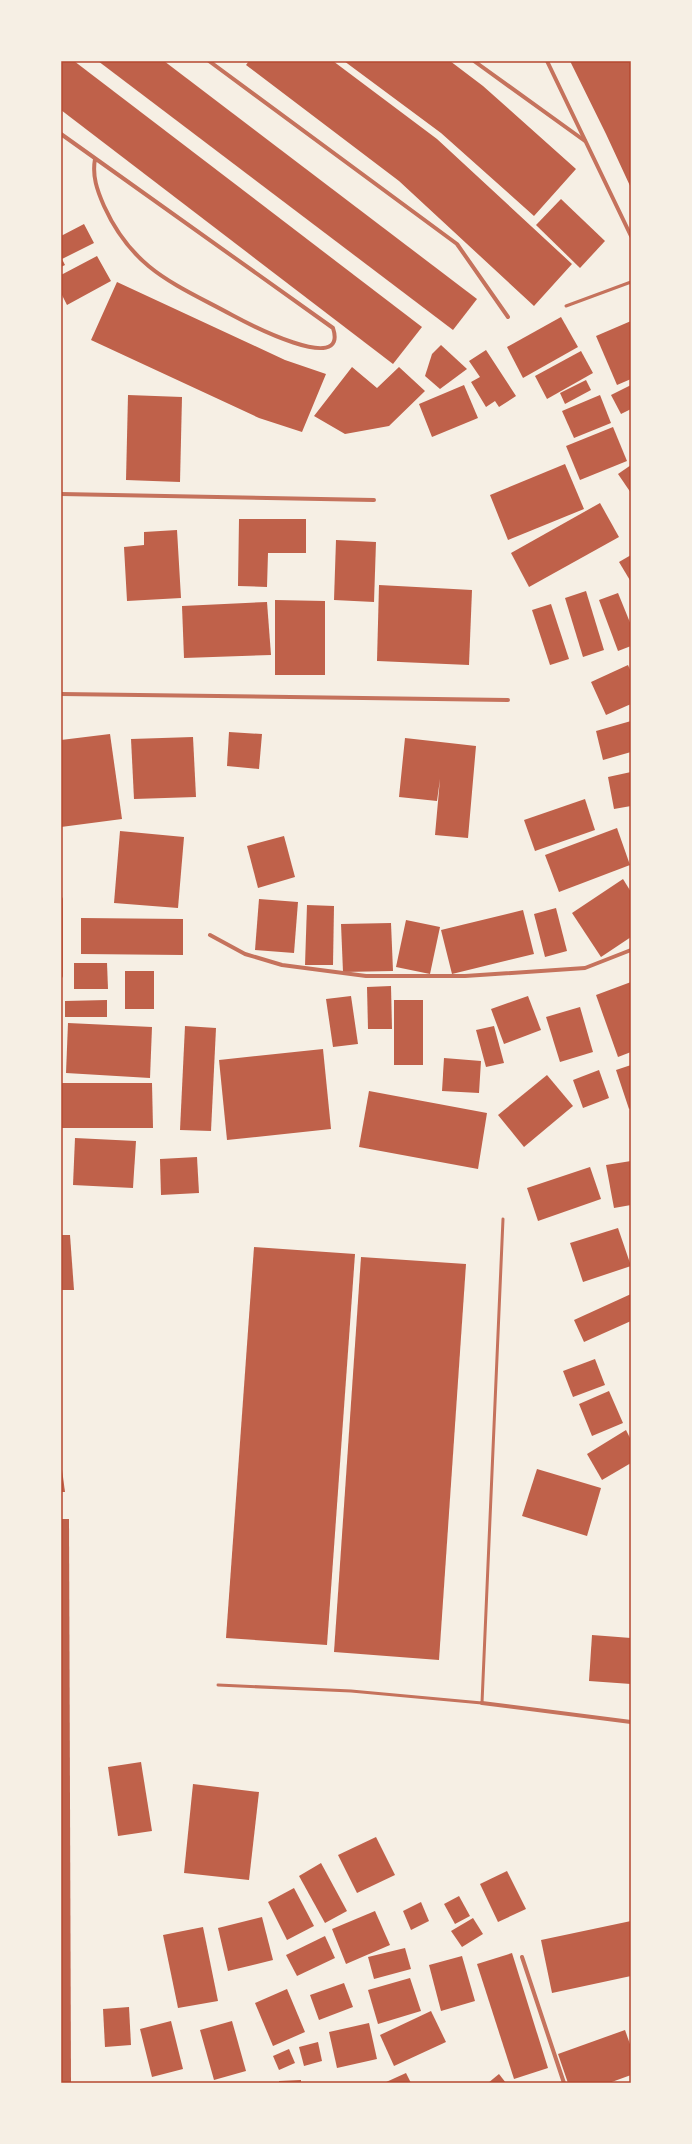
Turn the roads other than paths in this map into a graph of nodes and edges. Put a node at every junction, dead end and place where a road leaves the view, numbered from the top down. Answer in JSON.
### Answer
{"nodes":[{"id":1,"x":209,"y":61,"type":"edge"},
{"id":2,"x":474,"y":61,"type":"edge"},
{"id":3,"x":547,"y":61,"type":"edge"},
{"id":4,"x":61,"y":134,"type":"edge"},
{"id":5,"x":586,"y":142,"type":"junction"},
{"id":6,"x":95,"y":159,"type":"junction"},
{"id":7,"x":629,"y":226,"type":"edge"},
{"id":8,"x":631,"y":236,"type":"edge"},
{"id":9,"x":631,"y":282,"type":"edge"},
{"id":10,"x":566,"y":306,"type":"dead end"},
{"id":11,"x":508,"y":317,"type":"dead end"},
{"id":12,"x":61,"y":494,"type":"edge"},
{"id":13,"x":374,"y":500,"type":"dead end"},
{"id":14,"x":61,"y":694,"type":"edge"},
{"id":15,"x":508,"y":700,"type":"dead end"},
{"id":16,"x":61,"y":899,"type":"edge"},
{"id":17,"x":210,"y":935,"type":"dead end"},
{"id":18,"x":631,"y":950,"type":"edge"},
{"id":19,"x":61,"y":976,"type":"edge"},
{"id":20,"x":503,"y":1218,"type":"dead end"},
{"id":21,"x":218,"y":1685,"type":"dead end"},
{"id":22,"x":482,"y":1703,"type":"junction"},
{"id":23,"x":631,"y":1722,"type":"edge"},
{"id":24,"x":522,"y":1957,"type":"dead end"},
{"id":25,"x":564,"y":2083,"type":"edge"}],
"edges":[{"from":1,"to":11,"type":"street"},
{"from":2,"to":5,"type":"street"},
{"from":3,"to":5,"type":"street"},
{"from":4,"to":6,"type":"street"},
{"from":5,"to":7,"type":"street"},
{"from":6,"to":6,"type":"street"},
{"from":7,"to":8,"type":"street"},
{"from":9,"to":10,"type":"lane"},
{"from":12,"to":13,"type":"street"},
{"from":14,"to":15,"type":"street"},
{"from":16,"to":19,"type":"street"},
{"from":17,"to":18,"type":"street"},
{"from":20,"to":22,"type":"lane"},
{"from":21,"to":22,"type":"lane"},
{"from":22,"to":23,"type":"street"},
{"from":24,"to":25,"type":"street"}]}
